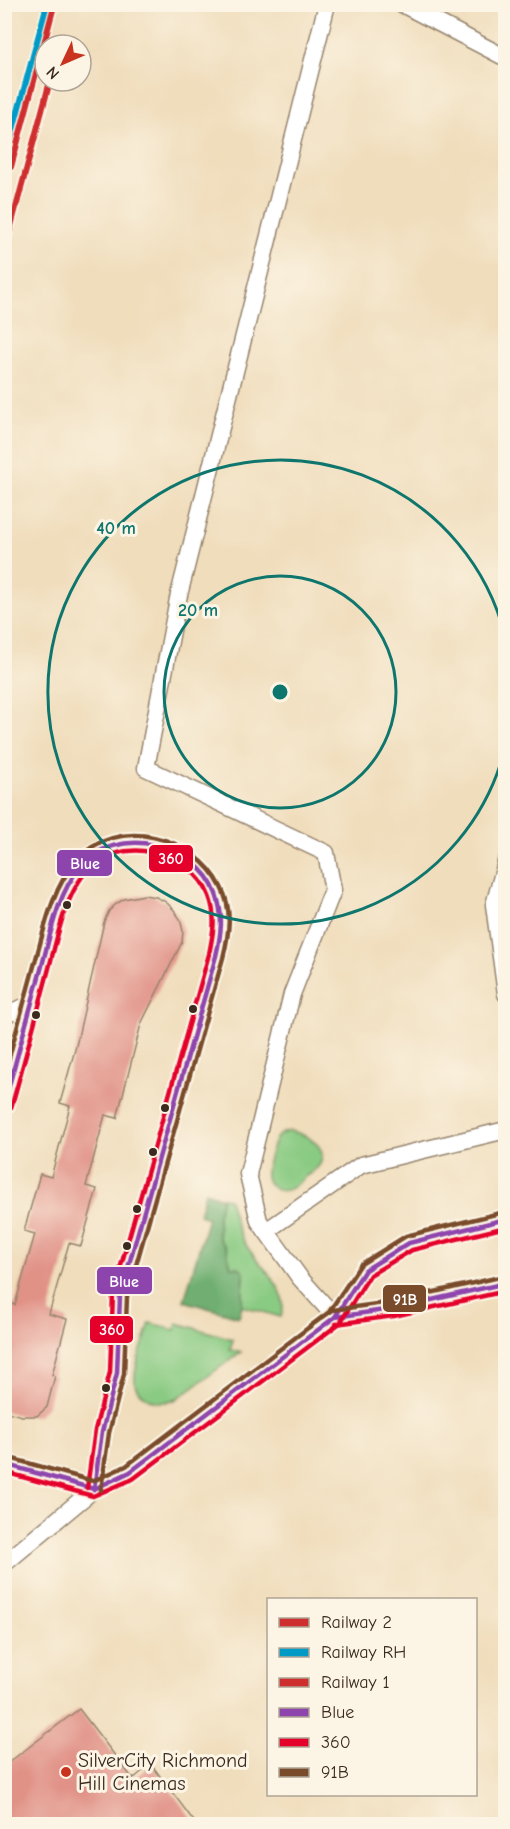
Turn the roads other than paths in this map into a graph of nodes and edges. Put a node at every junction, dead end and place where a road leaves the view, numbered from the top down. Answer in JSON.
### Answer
{"nodes":[{"id":1,"x":327,"y":4,"type":"edge"},
{"id":2,"x":402,"y":4,"type":"edge"},
{"id":3,"x":506,"y":58,"type":"edge"},
{"id":4,"x":506,"y":862,"type":"edge"},
{"id":5,"x":506,"y":994,"type":"edge"},
{"id":6,"x":32,"y":1004,"type":"junction"},
{"id":7,"x":4,"y":1015,"type":"edge"},
{"id":8,"x":4,"y":1106,"type":"edge"},
{"id":9,"x":506,"y":1130,"type":"edge"},
{"id":10,"x":506,"y":1219,"type":"edge"},
{"id":11,"x":266,"y":1231,"type":"junction"},
{"id":12,"x":506,"y":1283,"type":"edge"},
{"id":13,"x":335,"y":1317,"type":"junction"},
{"id":14,"x":4,"y":1464,"type":"edge"},
{"id":15,"x":94,"y":1489,"type":"junction"},
{"id":16,"x":4,"y":1564,"type":"edge"}],
"edges":[{"from":1,"to":11,"type":"lane"},
{"from":2,"to":3,"type":"lane"},
{"from":4,"to":5,"type":"lane"},
{"from":6,"to":7,"type":"lane"},
{"from":6,"to":8,"type":"lane"},
{"from":6,"to":15,"type":"lane"},
{"from":9,"to":11,"type":"lane"},
{"from":10,"to":13,"type":"lane"},
{"from":11,"to":13,"type":"lane"},
{"from":12,"to":13,"type":"lane"},
{"from":13,"to":15,"type":"lane"},
{"from":14,"to":15,"type":"lane"},
{"from":15,"to":16,"type":"lane"}]}
